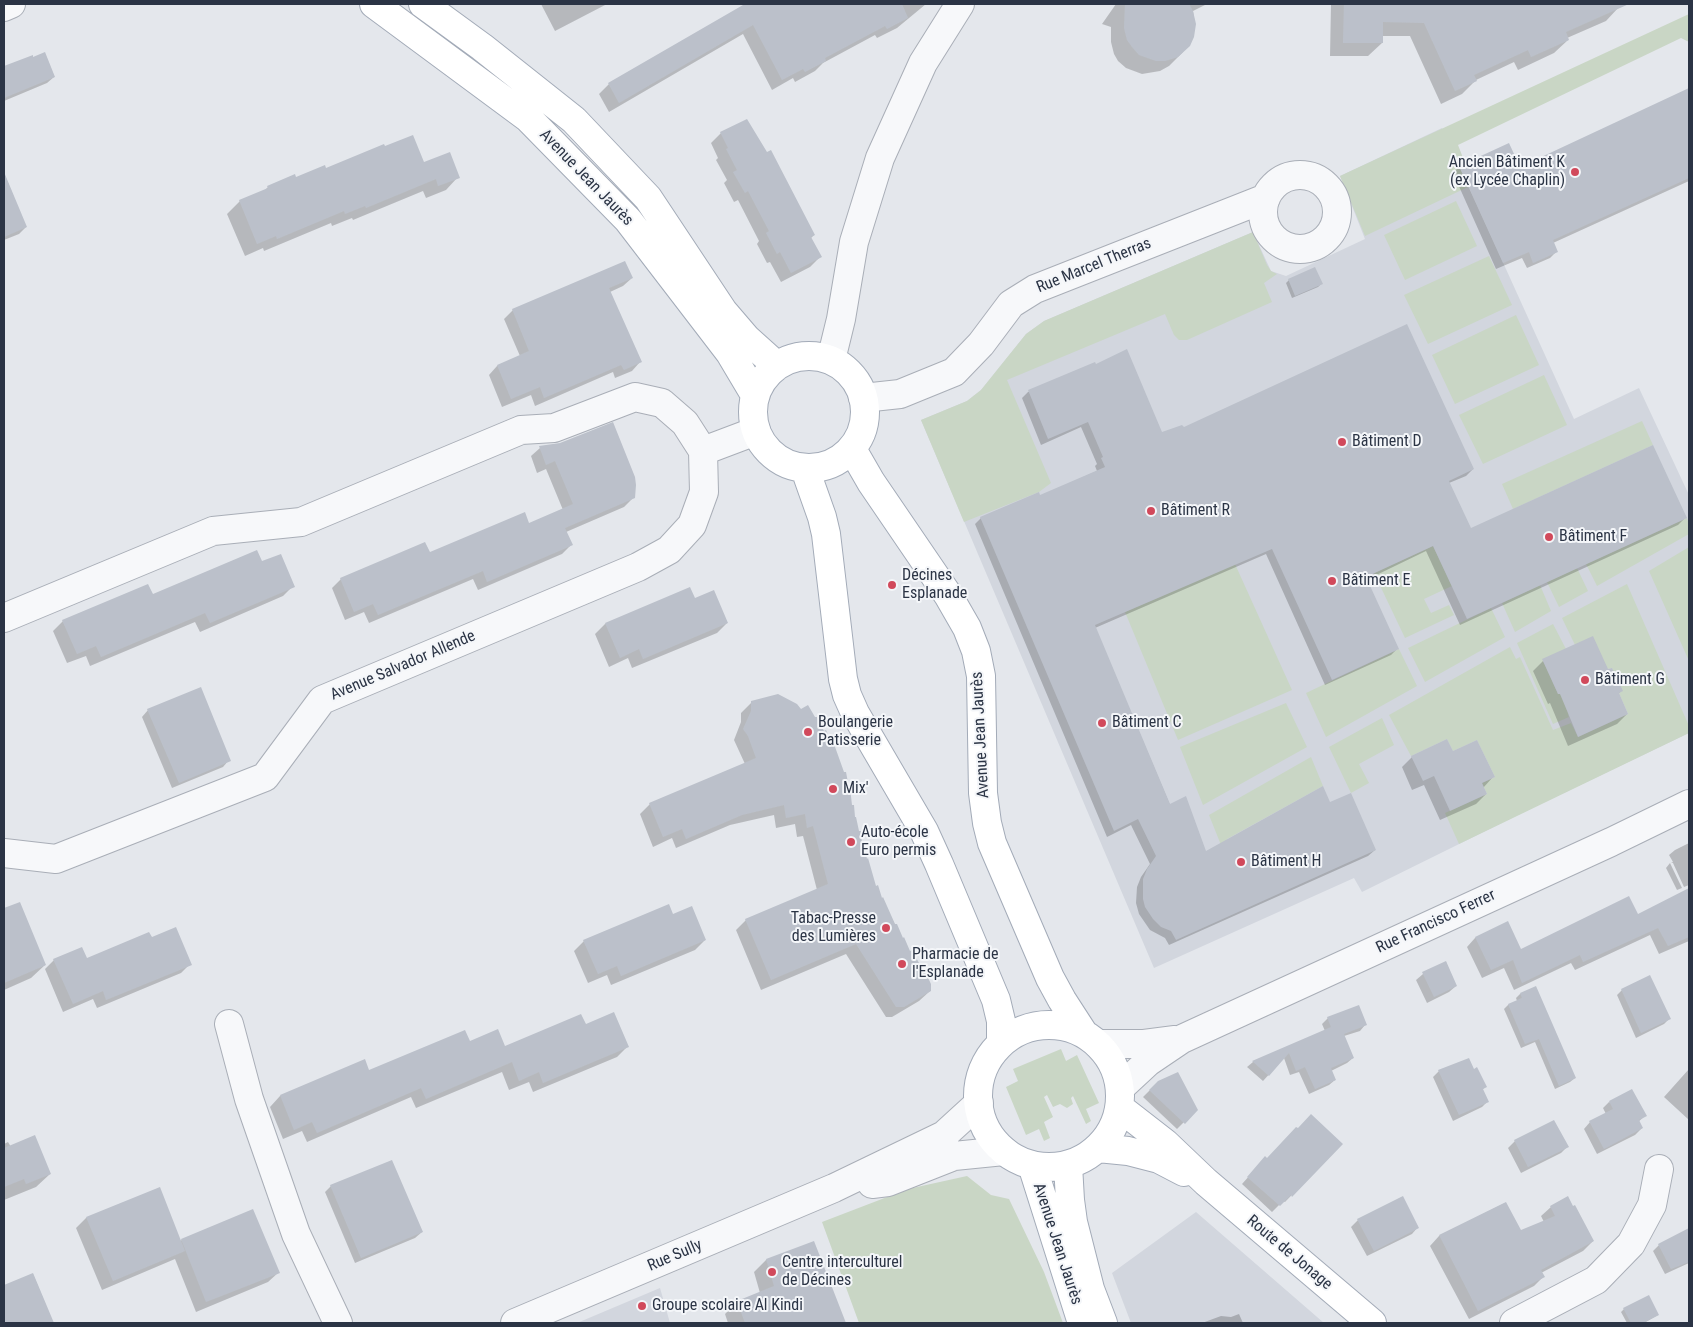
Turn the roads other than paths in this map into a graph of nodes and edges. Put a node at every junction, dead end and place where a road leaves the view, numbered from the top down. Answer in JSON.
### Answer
{"nodes":[{"id":1,"x":11,"y":4,"type":"edge"},
{"id":2,"x":374,"y":4,"type":"edge"},
{"id":3,"x":423,"y":4,"type":"edge"},
{"id":4,"x":960,"y":4,"type":"edge"},
{"id":5,"x":4,"y":7,"type":"edge"},
{"id":6,"x":1266,"y":198,"type":"dead end"},
{"id":7,"x":831,"y":360,"type":"junction"},
{"id":8,"x":777,"y":366,"type":"junction"},
{"id":9,"x":755,"y":395,"type":"junction"},
{"id":10,"x":864,"y":398,"type":"junction"},
{"id":11,"x":756,"y":431,"type":"junction"},
{"id":12,"x":852,"y":449,"type":"junction"},
{"id":13,"x":703,"y":451,"type":"junction"},
{"id":14,"x":805,"y":469,"type":"junction"},
{"id":15,"x":4,"y":618,"type":"edge"},
{"id":16,"x":1689,"y":804,"type":"edge"},
{"id":17,"x":4,"y":853,"type":"edge"},
{"id":18,"x":229,"y":1024,"type":"dead end"},
{"id":19,"x":1091,"y":1039,"type":"junction"},
{"id":20,"x":1182,"y":1039,"type":"junction"},
{"id":21,"x":1002,"y":1043,"type":"junction"},
{"id":22,"x":1120,"y":1098,"type":"junction"},
{"id":23,"x":978,"y":1103,"type":"junction"},
{"id":24,"x":1098,"y":1148,"type":"junction"},
{"id":25,"x":1004,"y":1151,"type":"junction"},
{"id":26,"x":1032,"y":1165,"type":"junction"},
{"id":27,"x":1068,"y":1165,"type":"junction"},
{"id":28,"x":1659,"y":1169,"type":"dead end"},
{"id":29,"x":1206,"y":1182,"type":"junction"},
{"id":30,"x":834,"y":1188,"type":"junction"},
{"id":31,"x":338,"y":1323,"type":"edge"},
{"id":32,"x":515,"y":1323,"type":"edge"},
{"id":33,"x":1082,"y":1323,"type":"edge"},
{"id":34,"x":1103,"y":1323,"type":"edge"},
{"id":35,"x":1372,"y":1323,"type":"edge"},
{"id":36,"x":1514,"y":1323,"type":"edge"}],
"edges":[{"from":1,"to":5,"type":"street"},
{"from":2,"to":9,"type":"main road","name":"Avenue Jean Jaurès"},
{"from":3,"to":8,"type":"main road","name":"Avenue Jean Jaurès"},
{"from":4,"to":7,"type":"street"},
{"from":6,"to":10,"type":"street","name":"Rue Marcel Therras"},
{"from":7,"to":8,"type":"main road"},
{"from":7,"to":10,"type":"main road"},
{"from":8,"to":9,"type":"main road"},
{"from":9,"to":11,"type":"main road"},
{"from":10,"to":12,"type":"main road"},
{"from":11,"to":13,"type":"street"},
{"from":11,"to":14,"type":"main road"},
{"from":12,"to":14,"type":"main road"},
{"from":12,"to":19,"type":"main road","name":"Avenue Jean Jaurès"},
{"from":13,"to":15,"type":"street"},
{"from":13,"to":17,"type":"street","name":"Avenue Salvador Allende"},
{"from":14,"to":21,"type":"main road"},
{"from":16,"to":20,"type":"street","name":"Rue Francisco Ferrer"},
{"from":18,"to":31,"type":"street"},
{"from":19,"to":20,"type":"street","name":"Rue Francisco Ferrer"},
{"from":19,"to":21,"type":"main road"},
{"from":19,"to":22,"type":"main road"},
{"from":20,"to":22,"type":"street","name":"Rue Francisco Ferrer"},
{"from":21,"to":23,"type":"main road"},
{"from":22,"to":24,"type":"main road"},
{"from":22,"to":29,"type":"main road","name":"Route de Jonage"},
{"from":23,"to":25,"type":"main road"},
{"from":23,"to":30,"type":"street","name":"Rue Sully"},
{"from":24,"to":27,"type":"main road"},
{"from":24,"to":29,"type":"main road","name":"Route de Jonage"},
{"from":25,"to":26,"type":"main road"},
{"from":25,"to":30,"type":"street","name":"Rue Sully"},
{"from":26,"to":27,"type":"main road"},
{"from":26,"to":33,"type":"main road","name":"Avenue Jean Jaurès"},
{"from":27,"to":34,"type":"main road","name":"Avenue Jean Jaurès"},
{"from":28,"to":36,"type":"street"},
{"from":29,"to":35,"type":"main road","name":"Route de Jonage"},
{"from":30,"to":32,"type":"street","name":"Rue Sully"}]}
